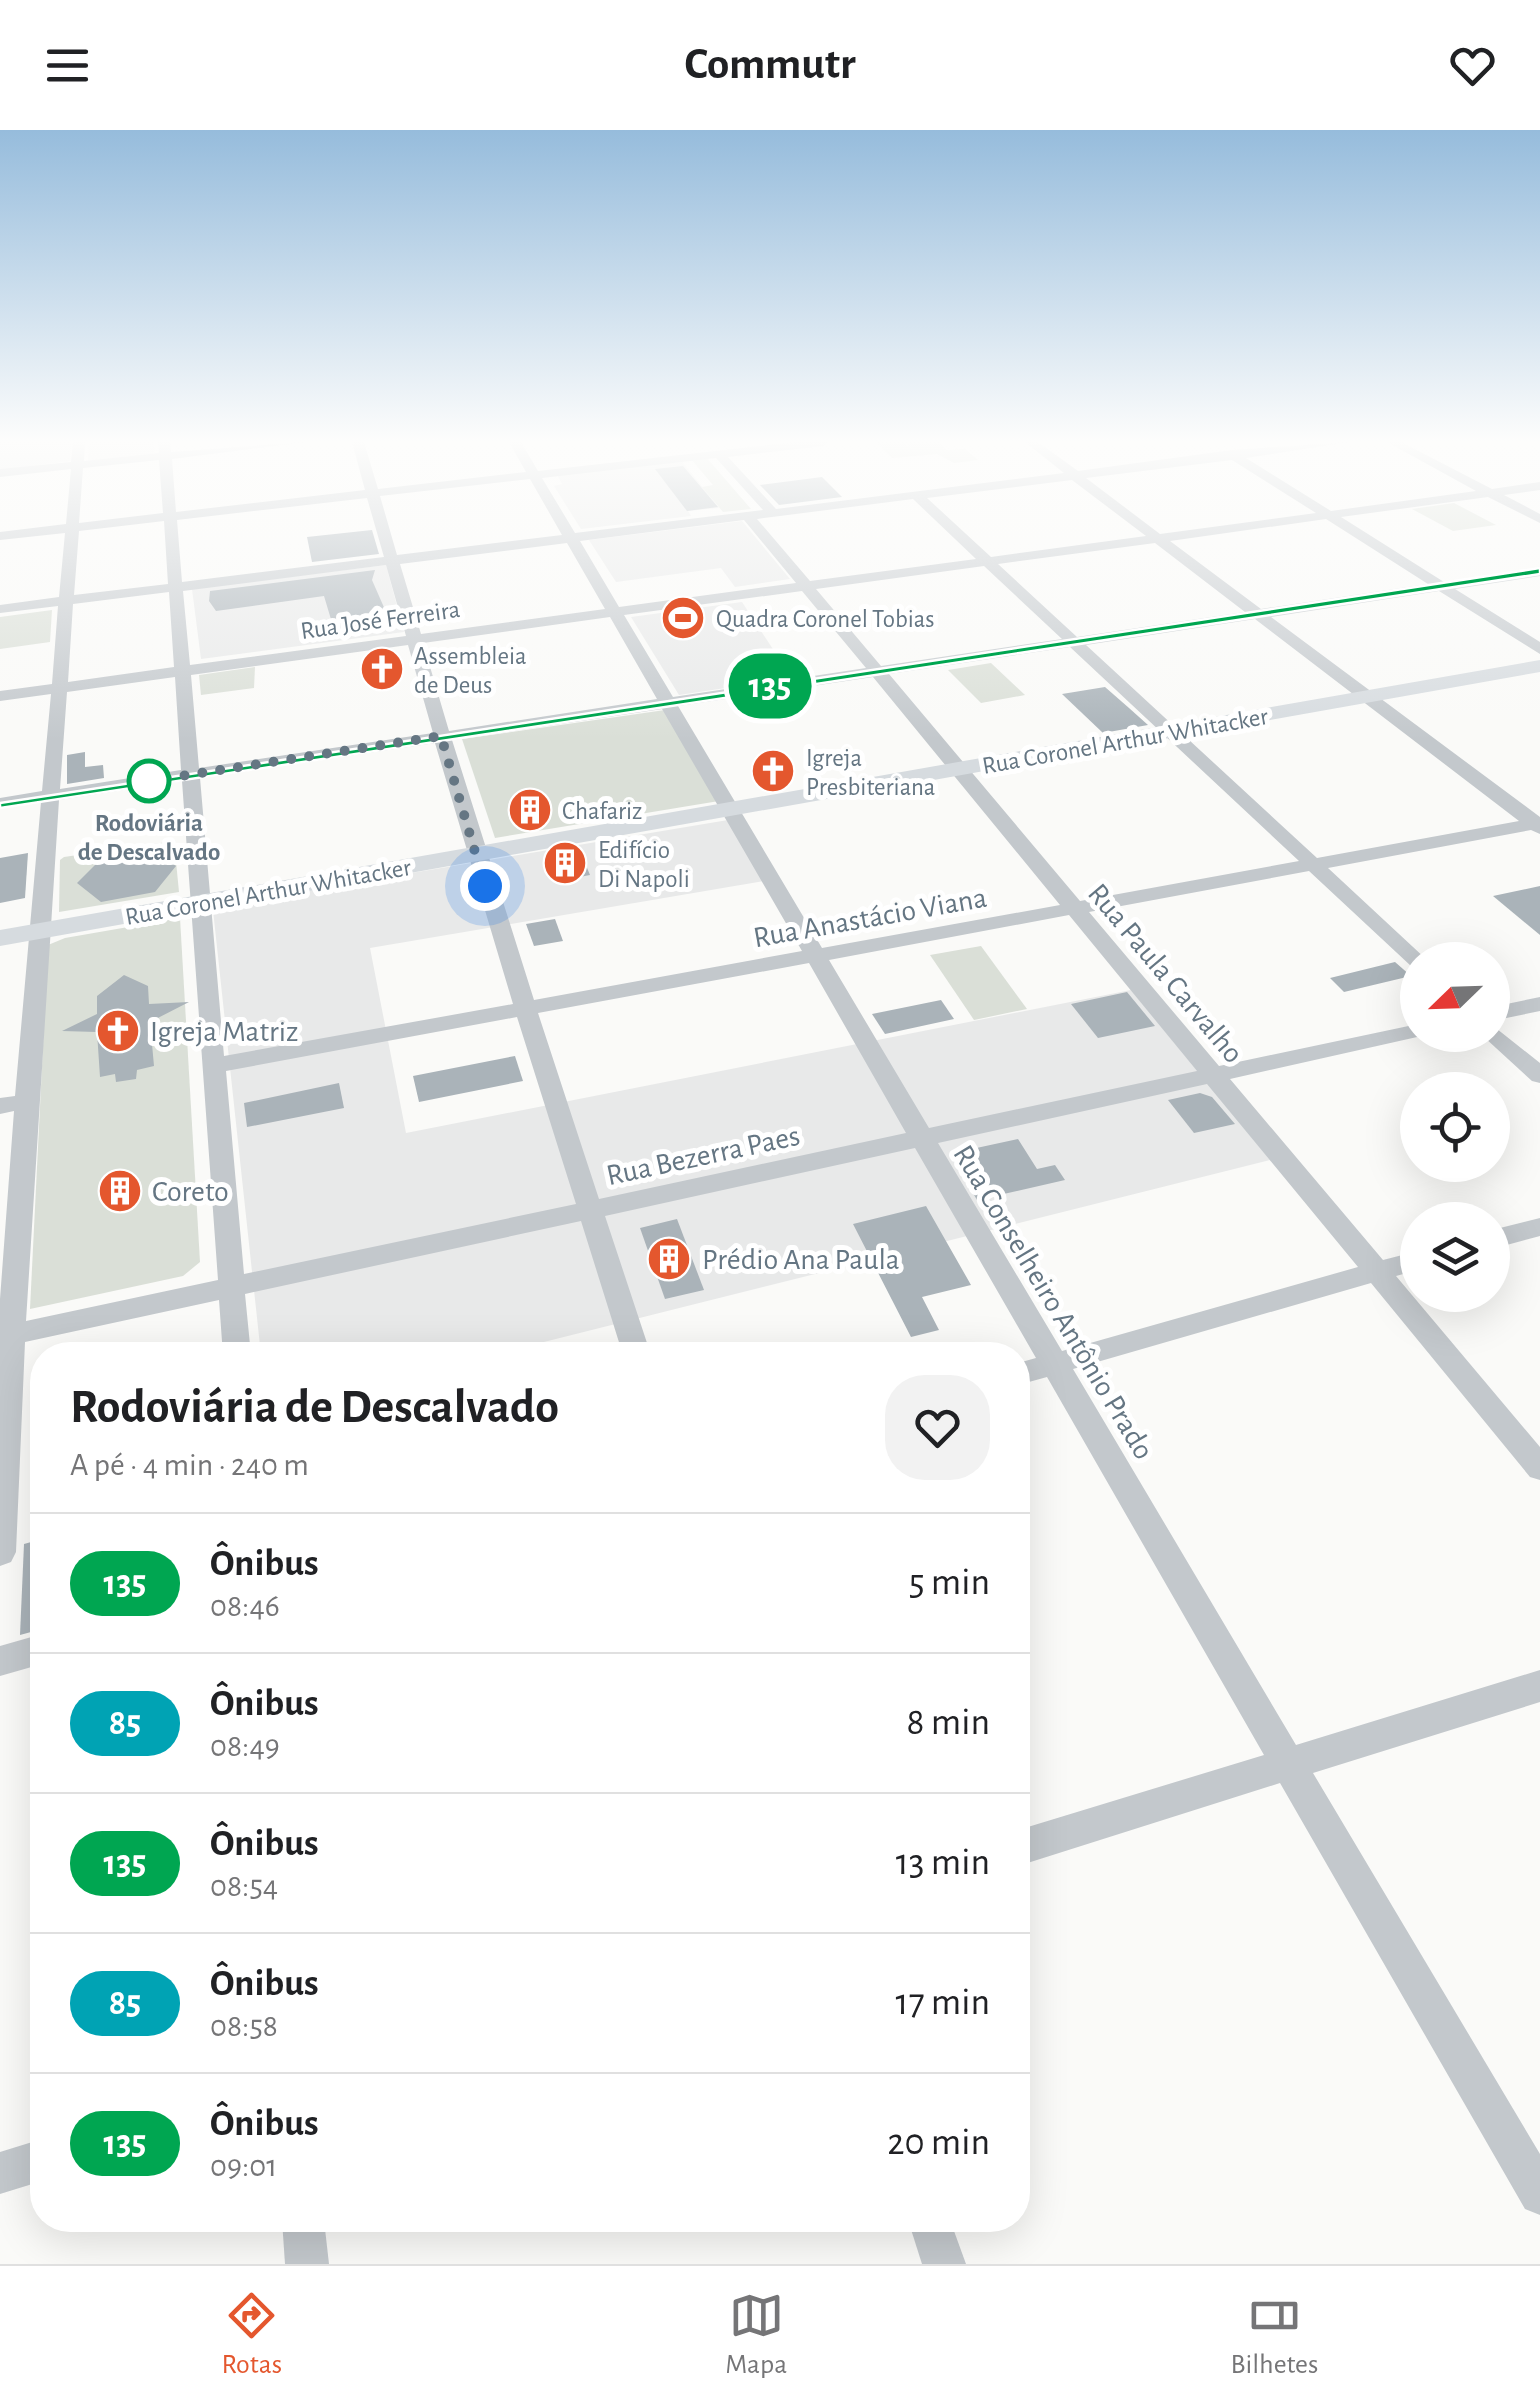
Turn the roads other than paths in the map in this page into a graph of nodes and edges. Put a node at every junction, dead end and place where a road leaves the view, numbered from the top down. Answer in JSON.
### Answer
{"nodes":[{"id":1,"x":69,"y":542,"type":"edge"},
{"id":2,"x":172,"y":542,"type":"edge"},
{"id":3,"x":386,"y":542,"type":"edge"},
{"id":4,"x":542,"y":542,"type":"edge"},
{"id":5,"x":574,"y":542,"type":"edge"},
{"id":6,"x":769,"y":542,"type":"edge"},
{"id":7,"x":965,"y":542,"type":"edge"},
{"id":8,"x":1132,"y":542,"type":"edge"},
{"id":9,"x":1163,"y":542,"type":"edge"},
{"id":10,"x":1372,"y":542,"type":"edge"},
{"id":11,"x":391,"y":560,"type":"junction"},
{"id":12,"x":986,"y":562,"type":"junction"},
{"id":13,"x":1540,"y":572,"type":"edge"},
{"id":14,"x":806,"y":586,"type":"junction"},
{"id":15,"x":175,"y":587,"type":"junction"},
{"id":16,"x":1444,"y":587,"type":"junction"},
{"id":17,"x":64,"y":601,"type":"junction"},
{"id":18,"x":0,"y":609,"type":"edge"},
{"id":19,"x":616,"y":611,"type":"junction"},
{"id":20,"x":1258,"y":614,"type":"junction"},
{"id":21,"x":413,"y":640,"type":"junction"},
{"id":22,"x":1072,"y":640,"type":"junction"},
{"id":23,"x":1540,"y":649,"type":"edge"},
{"id":24,"x":1540,"y":666,"type":"edge"},
{"id":25,"x":874,"y":670,"type":"junction"},
{"id":26,"x":183,"y":672,"type":"junction"},
{"id":27,"x":58,"y":688,"type":"junction"},
{"id":28,"x":0,"y":696,"type":"edge"},
{"id":29,"x":1368,"y":697,"type":"junction"},
{"id":30,"x":670,"y":701,"type":"junction"},
{"id":31,"x":1171,"y":732,"type":"junction"},
{"id":32,"x":441,"y":736,"type":"junction"},
{"id":33,"x":956,"y":769,"type":"junction"},
{"id":34,"x":190,"y":774,"type":"junction"},
{"id":35,"x":51,"y":796,"type":"junction"},
{"id":36,"x":0,"y":803,"type":"edge"},
{"id":37,"x":734,"y":810,"type":"junction"},
{"id":38,"x":1538,"y":825,"type":"edge"},
{"id":39,"x":476,"y":855,"type":"junction"},
{"id":40,"x":1315,"y":867,"type":"junction"},
{"id":41,"x":199,"y":903,"type":"junction"},
{"id":42,"x":1074,"y":909,"type":"junction"},
{"id":43,"x":41,"y":931,"type":"junction"},
{"id":44,"x":0,"y":938,"type":"edge"},
{"id":45,"x":1400,"y":945,"type":"edge"},
{"id":46,"x":819,"y":957,"type":"junction"},
{"id":47,"x":1540,"y":1004,"type":"edge"},
{"id":48,"x":524,"y":1010,"type":"junction"},
{"id":49,"x":1510,"y":1010,"type":"edge"},
{"id":50,"x":1400,"y":1035,"type":"edge"},
{"id":51,"x":1510,"y":1048,"type":"edge"},
{"id":52,"x":210,"y":1066,"type":"junction"},
{"id":53,"x":1213,"y":1076,"type":"junction"},
{"id":54,"x":1540,"y":1076,"type":"edge"},
{"id":55,"x":30,"y":1101,"type":"junction"},
{"id":56,"x":0,"y":1106,"type":"edge"},
{"id":57,"x":920,"y":1139,"type":"junction"},
{"id":58,"x":590,"y":1212,"type":"junction"},
{"id":59,"x":1540,"y":1227,"type":"edge"},
{"id":60,"x":1510,"y":1235,"type":"edge"},
{"id":61,"x":1400,"y":1265,"type":"edge"},
{"id":62,"x":1375,"y":1272,"type":"junction"},
{"id":63,"x":231,"y":1290,"type":"junction"},
{"id":64,"x":6,"y":1335,"type":"edge"},
{"id":65,"x":235,"y":1342,"type":"edge"},
{"id":66,"x":633,"y":1342,"type":"edge"},
{"id":67,"x":1054,"y":1364,"type":"junction"},
{"id":68,"x":1030,"y":1371,"type":"edge"},
{"id":69,"x":1540,"y":1468,"type":"edge"},
{"id":70,"x":0,"y":1552,"type":"edge"},
{"id":71,"x":30,"y":1652,"type":"edge"},
{"id":72,"x":0,"y":1661,"type":"edge"},
{"id":73,"x":1540,"y":1686,"type":"edge"},
{"id":74,"x":1287,"y":1762,"type":"junction"},
{"id":75,"x":1030,"y":1844,"type":"edge"},
{"id":76,"x":30,"y":2164,"type":"edge"},
{"id":77,"x":0,"y":2174,"type":"edge"},
{"id":78,"x":1540,"y":2194,"type":"edge"},
{"id":79,"x":304,"y":2232,"type":"edge"},
{"id":80,"x":933,"y":2232,"type":"edge"},
{"id":81,"x":307,"y":2264,"type":"edge"},
{"id":82,"x":944,"y":2264,"type":"edge"}],
"edges":[{"from":1,"to":17,"type":"street"},
{"from":2,"to":15,"type":"street"},
{"from":3,"to":11,"type":"street"},
{"from":4,"to":11,"type":"street"},
{"from":5,"to":19,"type":"street","name":"Rua Conselheiro Antônio Prado"},
{"from":6,"to":14,"type":"street","name":"Rua Paula Carvalho"},
{"from":7,"to":12,"type":"street"},
{"from":8,"to":12,"type":"street","name":"Rua José Ferreira"},
{"from":9,"to":20,"type":"street"},
{"from":10,"to":16,"type":"street"},
{"from":11,"to":15,"type":"street"},
{"from":11,"to":21,"type":"street"},
{"from":12,"to":14,"type":"street","name":"Rua José Ferreira"},
{"from":12,"to":22,"type":"street"},
{"from":13,"to":16,"type":"street"},
{"from":14,"to":19,"type":"street","name":"Rua José Ferreira"},
{"from":14,"to":25,"type":"street","name":"Rua Paula Carvalho"},
{"from":15,"to":17,"type":"street"},
{"from":15,"to":26,"type":"street"},
{"from":16,"to":20,"type":"street"},
{"from":16,"to":23,"type":"street"},
{"from":17,"to":18,"type":"street"},
{"from":17,"to":27,"type":"street"},
{"from":19,"to":21,"type":"street","name":"Rua José Ferreira"},
{"from":19,"to":30,"type":"street","name":"Rua Conselheiro Antônio Prado"},
{"from":20,"to":22,"type":"street"},
{"from":20,"to":29,"type":"street"},
{"from":21,"to":26,"type":"street","name":"Rua José Ferreira"},
{"from":21,"to":32,"type":"street"},
{"from":22,"to":25,"type":"street"},
{"from":22,"to":31,"type":"street"},
{"from":24,"to":29,"type":"main road","name":"Rua Coronel Arthur Whitacker"},
{"from":25,"to":30,"type":"street"},
{"from":25,"to":33,"type":"street","name":"Rua Paula Carvalho"},
{"from":26,"to":27,"type":"street","name":"Rua José Ferreira"},
{"from":26,"to":34,"type":"street"},
{"from":27,"to":28,"type":"street","name":"Rua José Ferreira"},
{"from":27,"to":35,"type":"street"},
{"from":29,"to":31,"type":"main road","name":"Rua Coronel Arthur Whitacker"},
{"from":29,"to":38,"type":"street"},
{"from":30,"to":32,"type":"street"},
{"from":30,"to":37,"type":"street","name":"Rua Conselheiro Antônio Prado"},
{"from":31,"to":33,"type":"main road","name":"Rua Coronel Arthur Whitacker"},
{"from":31,"to":40,"type":"street"},
{"from":32,"to":34,"type":"street"},
{"from":32,"to":39,"type":"street"},
{"from":33,"to":37,"type":"main road","name":"Rua Coronel Arthur Whitacker"},
{"from":33,"to":42,"type":"street","name":"Rua Paula Carvalho"},
{"from":34,"to":35,"type":"street"},
{"from":34,"to":41,"type":"street"},
{"from":35,"to":36,"type":"street"},
{"from":35,"to":43,"type":"street"},
{"from":37,"to":39,"type":"main road","name":"Rua Coronel Arthur Whitacker"},
{"from":37,"to":46,"type":"street","name":"Rua Conselheiro Antônio Prado"},
{"from":38,"to":40,"type":"street","name":"Rua Anastácio Viana"},
{"from":39,"to":41,"type":"main road","name":"Rua Coronel Arthur Whitacker"},
{"from":39,"to":48,"type":"street"},
{"from":40,"to":42,"type":"street","name":"Rua Anastácio Viana"},
{"from":40,"to":45,"type":"street"},
{"from":41,"to":43,"type":"main road","name":"Rua Coronel Arthur Whitacker"},
{"from":41,"to":52,"type":"street"},
{"from":42,"to":46,"type":"street","name":"Rua Anastácio Viana"},
{"from":42,"to":53,"type":"street","name":"Rua Paula Carvalho"},
{"from":43,"to":44,"type":"main road","name":"Rua Coronel Arthur Whitacker"},
{"from":43,"to":55,"type":"street"},
{"from":46,"to":48,"type":"street","name":"Rua Anastácio Viana"},
{"from":46,"to":57,"type":"street","name":"Rua Conselheiro Antônio Prado"},
{"from":47,"to":49,"type":"street"},
{"from":48,"to":52,"type":"street","name":"Rua Anastácio Viana"},
{"from":48,"to":58,"type":"street"},
{"from":50,"to":53,"type":"street","name":"Rua Bezerra Paes"},
{"from":51,"to":54,"type":"street"},
{"from":52,"to":63,"type":"street"},
{"from":53,"to":57,"type":"street","name":"Rua Bezerra Paes"},
{"from":53,"to":62,"type":"street","name":"Rua Paula Carvalho"},
{"from":55,"to":56,"type":"street"},
{"from":55,"to":64,"type":"street"},
{"from":57,"to":58,"type":"street","name":"Rua Bezerra Paes"},
{"from":57,"to":67,"type":"street","name":"Rua Conselheiro Antônio Prado"},
{"from":58,"to":63,"type":"street","name":"Rua Bezerra Paes"},
{"from":58,"to":66,"type":"street"},
{"from":59,"to":60,"type":"street"},
{"from":61,"to":62,"type":"street"},
{"from":62,"to":67,"type":"street"},
{"from":62,"to":69,"type":"street","name":"Rua Paula Carvalho"},
{"from":63,"to":64,"type":"street","name":"Rua Bezerra Paes"},
{"from":63,"to":65,"type":"street"},
{"from":64,"to":70,"type":"street"},
{"from":67,"to":68,"type":"street"},
{"from":67,"to":74,"type":"street","name":"Rua Conselheiro Antônio Prado"},
{"from":71,"to":72,"type":"street"},
{"from":73,"to":74,"type":"street"},
{"from":74,"to":75,"type":"street"},
{"from":74,"to":78,"type":"street","name":"Rua Conselheiro Antônio Prado"},
{"from":76,"to":77,"type":"street"},
{"from":79,"to":81,"type":"street"},
{"from":80,"to":82,"type":"street"}]}
